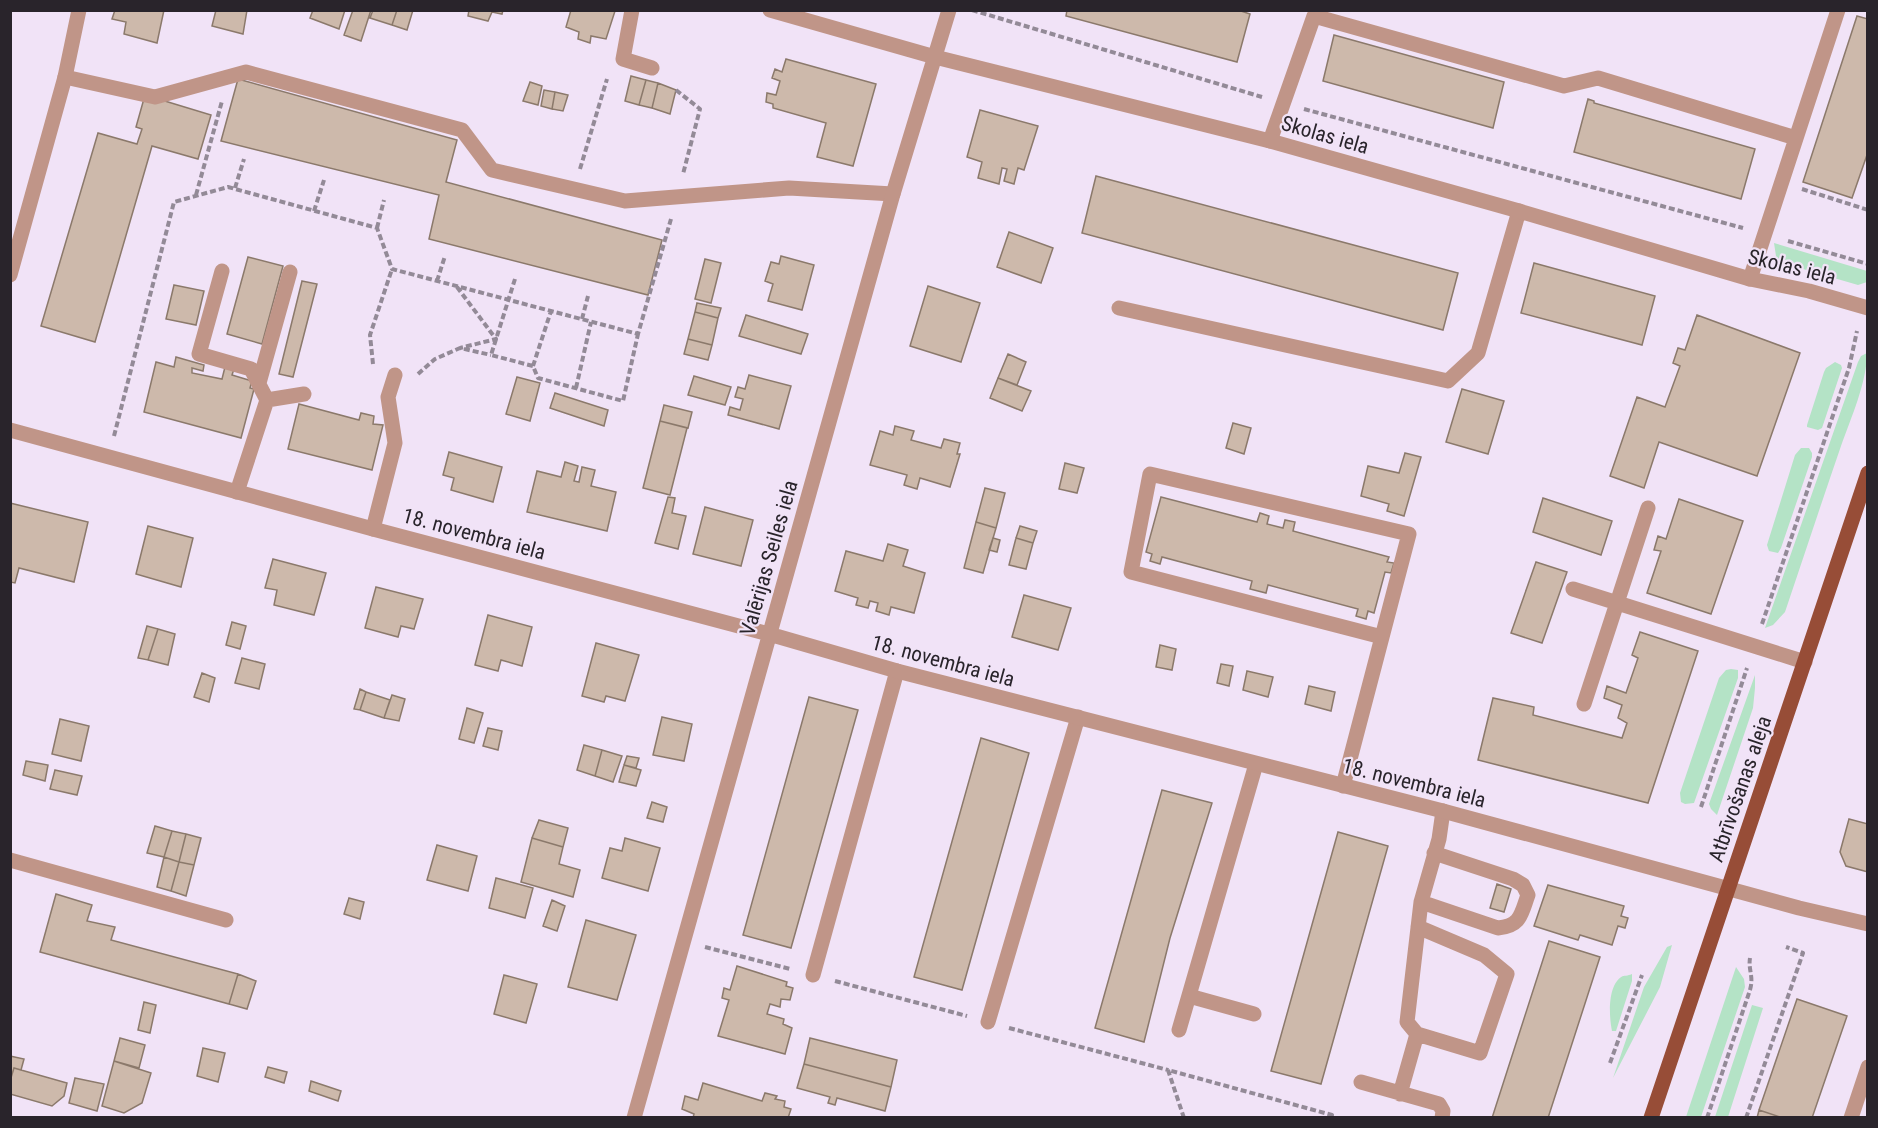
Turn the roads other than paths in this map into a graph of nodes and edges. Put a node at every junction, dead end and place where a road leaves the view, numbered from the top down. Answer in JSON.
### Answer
{"nodes":[{"id":1,"x":79,"y":10,"type":"edge"},
{"id":2,"x":632,"y":10,"type":"edge"},
{"id":3,"x":770,"y":10,"type":"edge"},
{"id":4,"x":949,"y":10,"type":"edge"},
{"id":5,"x":1838,"y":10,"type":"edge"},
{"id":6,"x":935,"y":57,"type":"junction"},
{"id":7,"x":652,"y":68,"type":"dead end"},
{"id":8,"x":65,"y":77,"type":"junction"},
{"id":9,"x":1796,"y":138,"type":"junction"},
{"id":10,"x":1270,"y":141,"type":"junction"},
{"id":11,"x":893,"y":194,"type":"junction"},
{"id":12,"x":1519,"y":211,"type":"junction"},
{"id":13,"x":222,"y":271,"type":"dead end"},
{"id":14,"x":290,"y":272,"type":"dead end"},
{"id":15,"x":10,"y":275,"type":"edge"},
{"id":16,"x":1750,"y":279,"type":"junction"},
{"id":17,"x":1119,"y":308,"type":"dead end"},
{"id":18,"x":1868,"y":308,"type":"edge"},
{"id":19,"x":395,"y":375,"type":"dead end"},
{"id":20,"x":259,"y":383,"type":"junction"},
{"id":21,"x":304,"y":394,"type":"dead end"},
{"id":22,"x":267,"y":400,"type":"junction"},
{"id":23,"x":10,"y":430,"type":"edge"},
{"id":24,"x":1868,"y":473,"type":"edge"},
{"id":25,"x":237,"y":492,"type":"junction"},
{"id":26,"x":1648,"y":508,"type":"dead end"},
{"id":27,"x":373,"y":529,"type":"junction"},
{"id":28,"x":1573,"y":589,"type":"dead end"},
{"id":29,"x":1617,"y":603,"type":"junction"},
{"id":30,"x":769,"y":634,"type":"junction"},
{"id":31,"x":1382,"y":637,"type":"junction"},
{"id":32,"x":1805,"y":662,"type":"junction"},
{"id":33,"x":897,"y":671,"type":"junction"},
{"id":34,"x":1584,"y":704,"type":"dead end"},
{"id":35,"x":1078,"y":717,"type":"junction"},
{"id":36,"x":1256,"y":764,"type":"junction"},
{"id":37,"x":1343,"y":786,"type":"junction"},
{"id":38,"x":1443,"y":812,"type":"junction"},
{"id":39,"x":1434,"y":853,"type":"junction"},
{"id":40,"x":10,"y":860,"type":"edge"},
{"id":41,"x":1728,"y":887,"type":"junction"},
{"id":42,"x":1421,"y":902,"type":"junction"},
{"id":43,"x":226,"y":920,"type":"dead end"},
{"id":44,"x":1868,"y":924,"type":"edge"},
{"id":45,"x":1418,"y":927,"type":"junction"},
{"id":46,"x":813,"y":975,"type":"road end"},
{"id":47,"x":1189,"y":996,"type":"junction"},
{"id":48,"x":1254,"y":1014,"type":"dead end"},
{"id":49,"x":988,"y":1022,"type":"road end"},
{"id":50,"x":1179,"y":1030,"type":"dead end"},
{"id":51,"x":1418,"y":1034,"type":"junction"},
{"id":52,"x":1868,"y":1067,"type":"edge"},
{"id":53,"x":1361,"y":1082,"type":"dead end"},
{"id":54,"x":1400,"y":1094,"type":"junction"},
{"id":55,"x":634,"y":1118,"type":"edge"},
{"id":56,"x":1442,"y":1118,"type":"edge"},
{"id":57,"x":1651,"y":1118,"type":"edge"},
{"id":58,"x":1851,"y":1118,"type":"edge"}],
"edges":[{"from":1,"to":8,"type":"street"},
{"from":2,"to":7,"type":"street"},
{"from":3,"to":6,"type":"street","name":"Skolas iela"},
{"from":4,"to":6,"type":"street","name":"Valērijas Seiles iela"},
{"from":5,"to":9,"type":"street"},
{"from":6,"to":10,"type":"street","name":"Skolas iela"},
{"from":6,"to":11,"type":"street","name":"Valērijas Seiles iela"},
{"from":8,"to":11,"type":"street"},
{"from":8,"to":15,"type":"street"},
{"from":9,"to":10,"type":"street"},
{"from":9,"to":16,"type":"street"},
{"from":10,"to":12,"type":"street","name":"Skolas iela"},
{"from":11,"to":30,"type":"street","name":"Valērijas Seiles iela"},
{"from":12,"to":16,"type":"street","name":"Skolas iela"},
{"from":12,"to":17,"type":"street"},
{"from":13,"to":20,"type":"street"},
{"from":14,"to":20,"type":"street"},
{"from":16,"to":18,"type":"street","name":"Skolas iela"},
{"from":19,"to":27,"type":"street"},
{"from":20,"to":22,"type":"street"},
{"from":21,"to":22,"type":"street"},
{"from":22,"to":25,"type":"street"},
{"from":23,"to":25,"type":"street","name":"18. novembra iela"},
{"from":24,"to":32,"type":"main road","name":"Atbrīvošanas aleja"},
{"from":25,"to":27,"type":"street","name":"18. novembra iela"},
{"from":26,"to":29,"type":"street"},
{"from":27,"to":30,"type":"street","name":"18. novembra iela"},
{"from":28,"to":29,"type":"street"},
{"from":29,"to":32,"type":"street"},
{"from":29,"to":34,"type":"street"},
{"from":30,"to":33,"type":"street","name":"18. novembra iela"},
{"from":30,"to":55,"type":"street","name":"Valērijas Seiles iela"},
{"from":31,"to":31,"type":"street"},
{"from":31,"to":37,"type":"street"},
{"from":32,"to":41,"type":"main road","name":"Atbrīvošanas aleja"},
{"from":33,"to":35,"type":"street","name":"18. novembra iela"},
{"from":33,"to":46,"type":"street"},
{"from":35,"to":36,"type":"street","name":"18. novembra iela"},
{"from":35,"to":49,"type":"street"},
{"from":36,"to":37,"type":"street","name":"18. novembra iela"},
{"from":36,"to":47,"type":"street"},
{"from":37,"to":38,"type":"street","name":"18. novembra iela"},
{"from":38,"to":39,"type":"street"},
{"from":38,"to":41,"type":"street","name":"18. novembra iela"},
{"from":39,"to":42,"type":"street"},
{"from":39,"to":42,"type":"street"},
{"from":40,"to":43,"type":"street"},
{"from":41,"to":44,"type":"street","name":"18. novembra iela"},
{"from":41,"to":57,"type":"main road","name":"Atbrīvošanas aleja"},
{"from":42,"to":45,"type":"street"},
{"from":45,"to":51,"type":"street"},
{"from":45,"to":51,"type":"street"},
{"from":47,"to":48,"type":"street"},
{"from":47,"to":50,"type":"street"},
{"from":51,"to":54,"type":"street"},
{"from":52,"to":58,"type":"street"},
{"from":53,"to":54,"type":"street"},
{"from":54,"to":56,"type":"street"}]}
